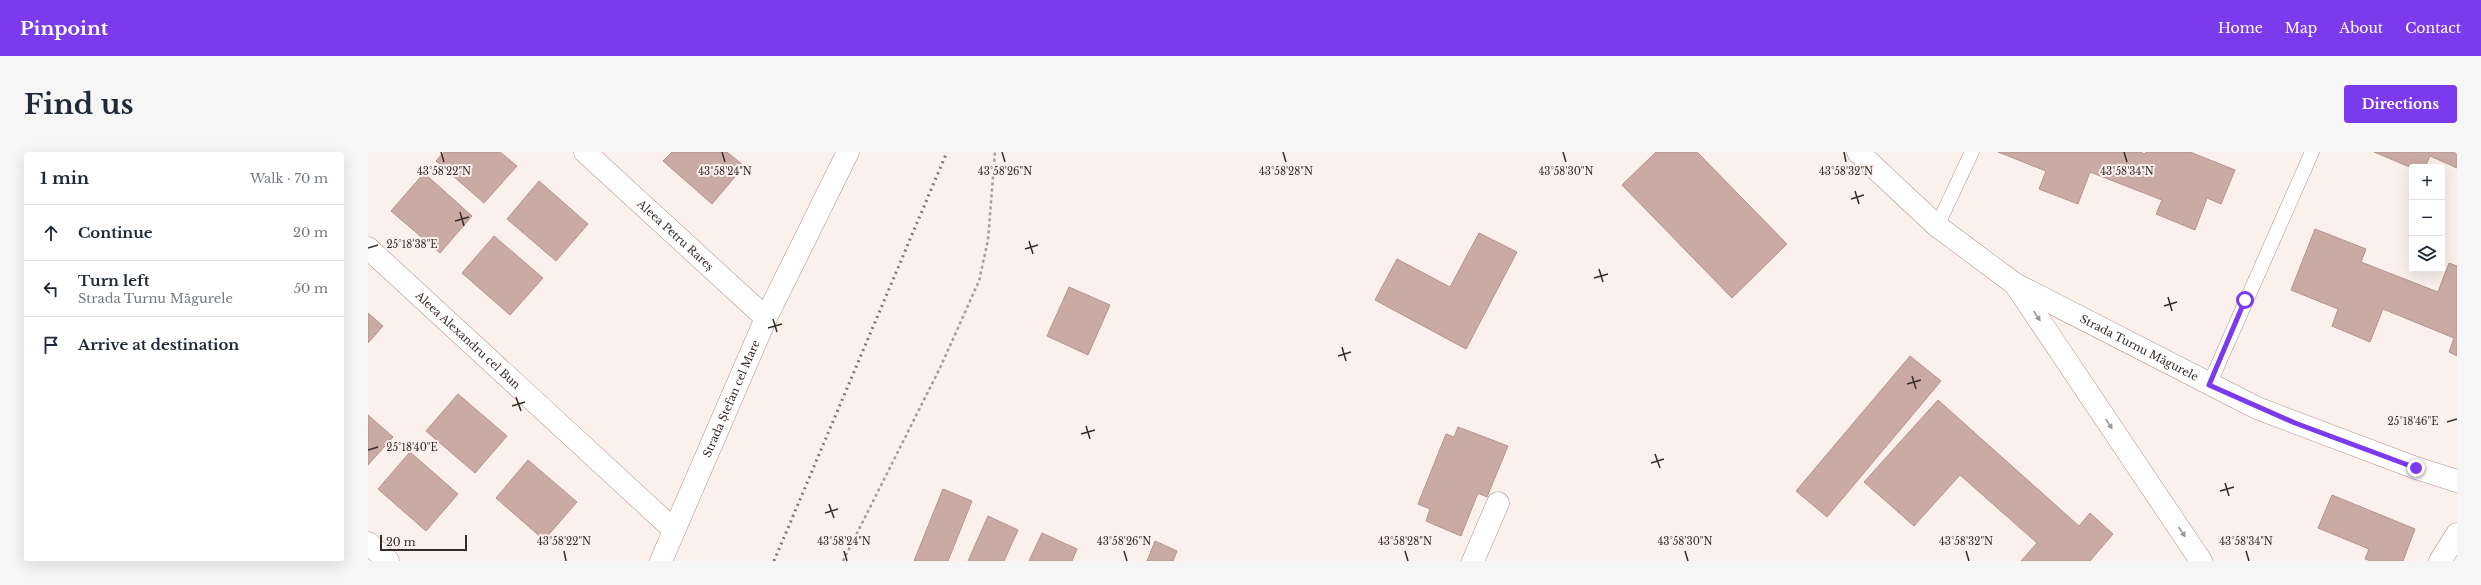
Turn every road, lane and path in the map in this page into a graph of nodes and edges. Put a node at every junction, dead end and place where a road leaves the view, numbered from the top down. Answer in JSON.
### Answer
{"nodes":[{"id":1,"x":585,"y":152,"type":"edge"},
{"id":2,"x":848,"y":152,"type":"edge"},
{"id":3,"x":995,"y":152,"type":"edge"},
{"id":4,"x":1858,"y":152,"type":"edge"},
{"id":5,"x":1972,"y":152,"type":"edge"},
{"id":6,"x":2312,"y":152,"type":"edge"},
{"id":7,"x":1937,"y":226,"type":"junction"},
{"id":8,"x":368,"y":248,"type":"edge"},
{"id":9,"x":2015,"y":284,"type":"junction"},
{"id":10,"x":766,"y":318,"type":"junction"},
{"id":11,"x":2209,"y":385,"type":"junction"},
{"id":12,"x":2457,"y":481,"type":"edge"},
{"id":13,"x":1498,"y":503,"type":"dead end"},
{"id":14,"x":674,"y":530,"type":"junction"},
{"id":15,"x":2457,"y":534,"type":"edge"},
{"id":16,"x":368,"y":543,"type":"edge"},
{"id":17,"x":388,"y":561,"type":"edge"},
{"id":18,"x":661,"y":561,"type":"edge"},
{"id":19,"x":843,"y":561,"type":"edge"},
{"id":20,"x":1473,"y":561,"type":"edge"},
{"id":21,"x":2201,"y":561,"type":"edge"},
{"id":22,"x":2440,"y":561,"type":"edge"}],
"edges":[{"from":1,"to":10,"type":"street","name":"Aleea Petru Rareș"},
{"from":2,"to":10,"type":"street","name":"Strada Ștefan cel Mare"},
{"from":3,"to":19,"type":"path"},
{"from":4,"to":7,"type":"street","name":"Strada Turnu Măgurele"},
{"from":5,"to":7,"type":"lane"},
{"from":6,"to":11,"type":"lane"},
{"from":7,"to":9,"type":"street","name":"Strada Turnu Măgurele"},
{"from":8,"to":14,"type":"street","name":"Aleea Alexandru cel Bun"},
{"from":9,"to":11,"type":"street","name":"Strada Turnu Măgurele"},
{"from":9,"to":21,"type":"street","one_way":true},
{"from":10,"to":14,"type":"street","name":"Strada Ștefan cel Mare"},
{"from":11,"to":12,"type":"street","name":"Strada Turnu Măgurele"},
{"from":13,"to":20,"type":"street"},
{"from":14,"to":18,"type":"street","name":"Strada Ștefan cel Mare"},
{"from":15,"to":22,"type":"street"},
{"from":16,"to":17,"type":"street"}]}
